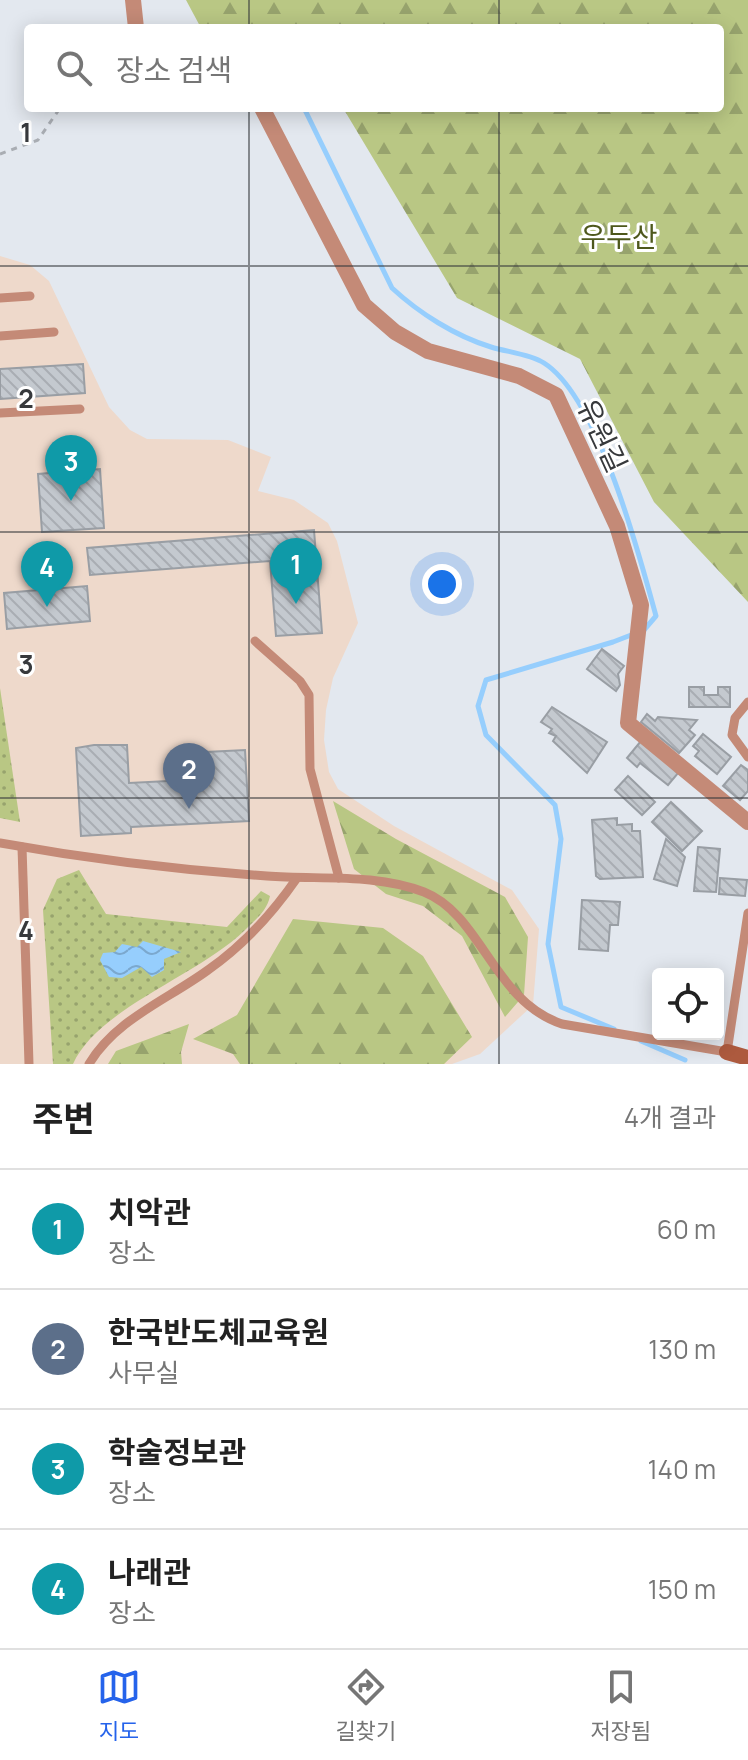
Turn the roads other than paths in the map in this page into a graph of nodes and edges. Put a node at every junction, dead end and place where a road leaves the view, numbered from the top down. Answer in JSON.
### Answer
{"nodes":[{"id":1,"x":133,"y":0,"type":"edge"},
{"id":2,"x":136,"y":24,"type":"edge"},
{"id":3,"x":264,"y":112,"type":"edge"},
{"id":4,"x":30,"y":296,"type":"dead end"},
{"id":5,"x":0,"y":298,"type":"edge"},
{"id":6,"x":54,"y":332,"type":"dead end"},
{"id":7,"x":0,"y":336,"type":"edge"},
{"id":8,"x":80,"y":409,"type":"dead end"},
{"id":9,"x":0,"y":413,"type":"edge"},
{"id":10,"x":255,"y":641,"type":"dead end"},
{"id":11,"x":748,"y":702,"type":"edge"},
{"id":12,"x":748,"y":757,"type":"edge"},
{"id":13,"x":748,"y":822,"type":"edge"},
{"id":14,"x":0,"y":843,"type":"edge"},
{"id":15,"x":22,"y":847,"type":"junction"},
{"id":16,"x":297,"y":878,"type":"junction"},
{"id":17,"x":339,"y":878,"type":"junction"},
{"id":18,"x":748,"y":913,"type":"edge"},
{"id":19,"x":727,"y":1052,"type":"junction"},
{"id":20,"x":748,"y":1058,"type":"edge"},
{"id":21,"x":29,"y":1064,"type":"edge"},
{"id":22,"x":89,"y":1064,"type":"edge"},
{"id":23,"x":747,"y":1064,"type":"edge"}],
"edges":[{"from":1,"to":2,"type":"street"},
{"from":3,"to":13,"type":"street","name":"유원길"},
{"from":4,"to":5,"type":"lane"},
{"from":6,"to":7,"type":"lane"},
{"from":8,"to":9,"type":"lane"},
{"from":10,"to":17,"type":"lane"},
{"from":11,"to":12,"type":"lane"},
{"from":14,"to":15,"type":"lane"},
{"from":15,"to":16,"type":"lane"},
{"from":15,"to":21,"type":"lane"},
{"from":16,"to":17,"type":"lane"},
{"from":16,"to":22,"type":"lane"},
{"from":17,"to":19,"type":"lane"},
{"from":18,"to":19,"type":"lane"},
{"from":19,"to":20,"type":"street"},
{"from":20,"to":23,"type":"lane"}]}
